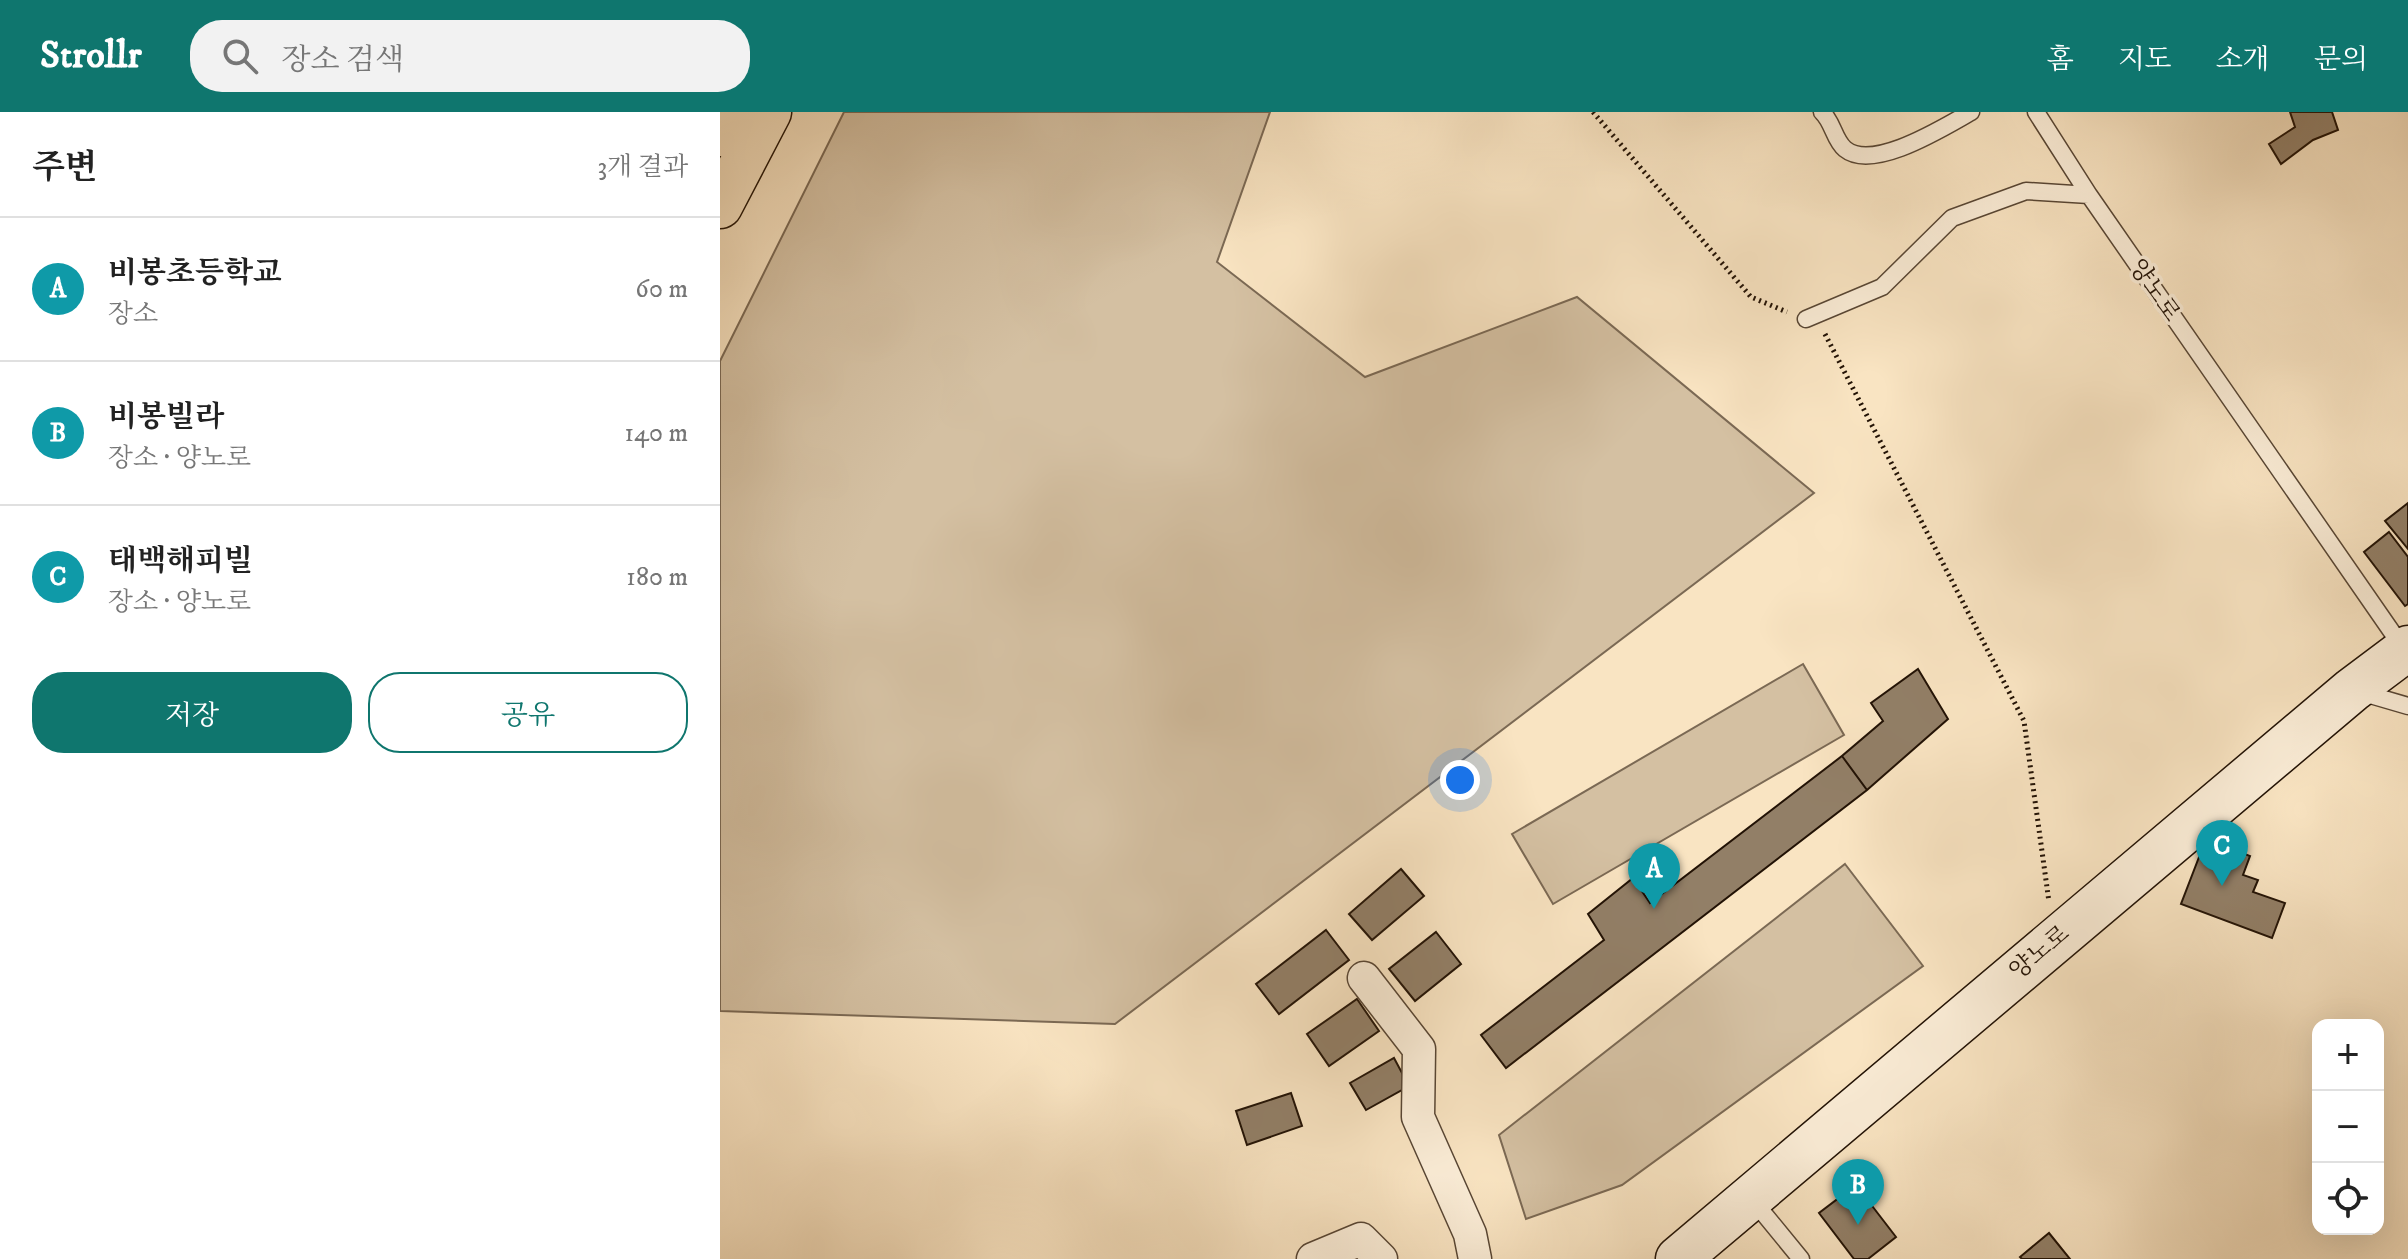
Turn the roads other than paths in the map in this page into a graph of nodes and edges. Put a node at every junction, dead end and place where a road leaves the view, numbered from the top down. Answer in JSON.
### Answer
{"nodes":[{"id":1,"x":731,"y":112,"type":"edge"},
{"id":2,"x":769,"y":112,"type":"edge"},
{"id":3,"x":1822,"y":112,"type":"edge"},
{"id":4,"x":1971,"y":112,"type":"edge"},
{"id":5,"x":2036,"y":112,"type":"edge"},
{"id":6,"x":720,"y":134,"type":"edge"},
{"id":7,"x":2089,"y":195,"type":"junction"},
{"id":8,"x":720,"y":206,"type":"edge"},
{"id":9,"x":1806,"y":319,"type":"road end"},
{"id":10,"x":2407,"y":650,"type":"edge"},
{"id":11,"x":2352,"y":690,"type":"junction"},
{"id":12,"x":2408,"y":706,"type":"edge"},
{"id":13,"x":1364,"y":978,"type":"dead end"},
{"id":14,"x":1749,"y":1196,"type":"junction"},
{"id":15,"x":1313,"y":1259,"type":"edge"},
{"id":16,"x":1381,"y":1259,"type":"edge"},
{"id":17,"x":1475,"y":1259,"type":"edge"},
{"id":18,"x":1678,"y":1259,"type":"edge"},
{"id":19,"x":1801,"y":1259,"type":"edge"}],
"edges":[{"from":1,"to":6,"type":"main road"},
{"from":2,"to":8,"type":"main road"},
{"from":3,"to":4,"type":"lane"},
{"from":5,"to":7,"type":"lane","name":"양노로"},
{"from":7,"to":9,"type":"lane"},
{"from":7,"to":10,"type":"lane","name":"양노로"},
{"from":10,"to":11,"type":"street","name":"양노로"},
{"from":11,"to":12,"type":"lane"},
{"from":11,"to":14,"type":"street","name":"양노로"},
{"from":13,"to":17,"type":"street"},
{"from":14,"to":18,"type":"street","name":"양노로"},
{"from":14,"to":19,"type":"lane"},
{"from":15,"to":16,"type":"street"}]}
